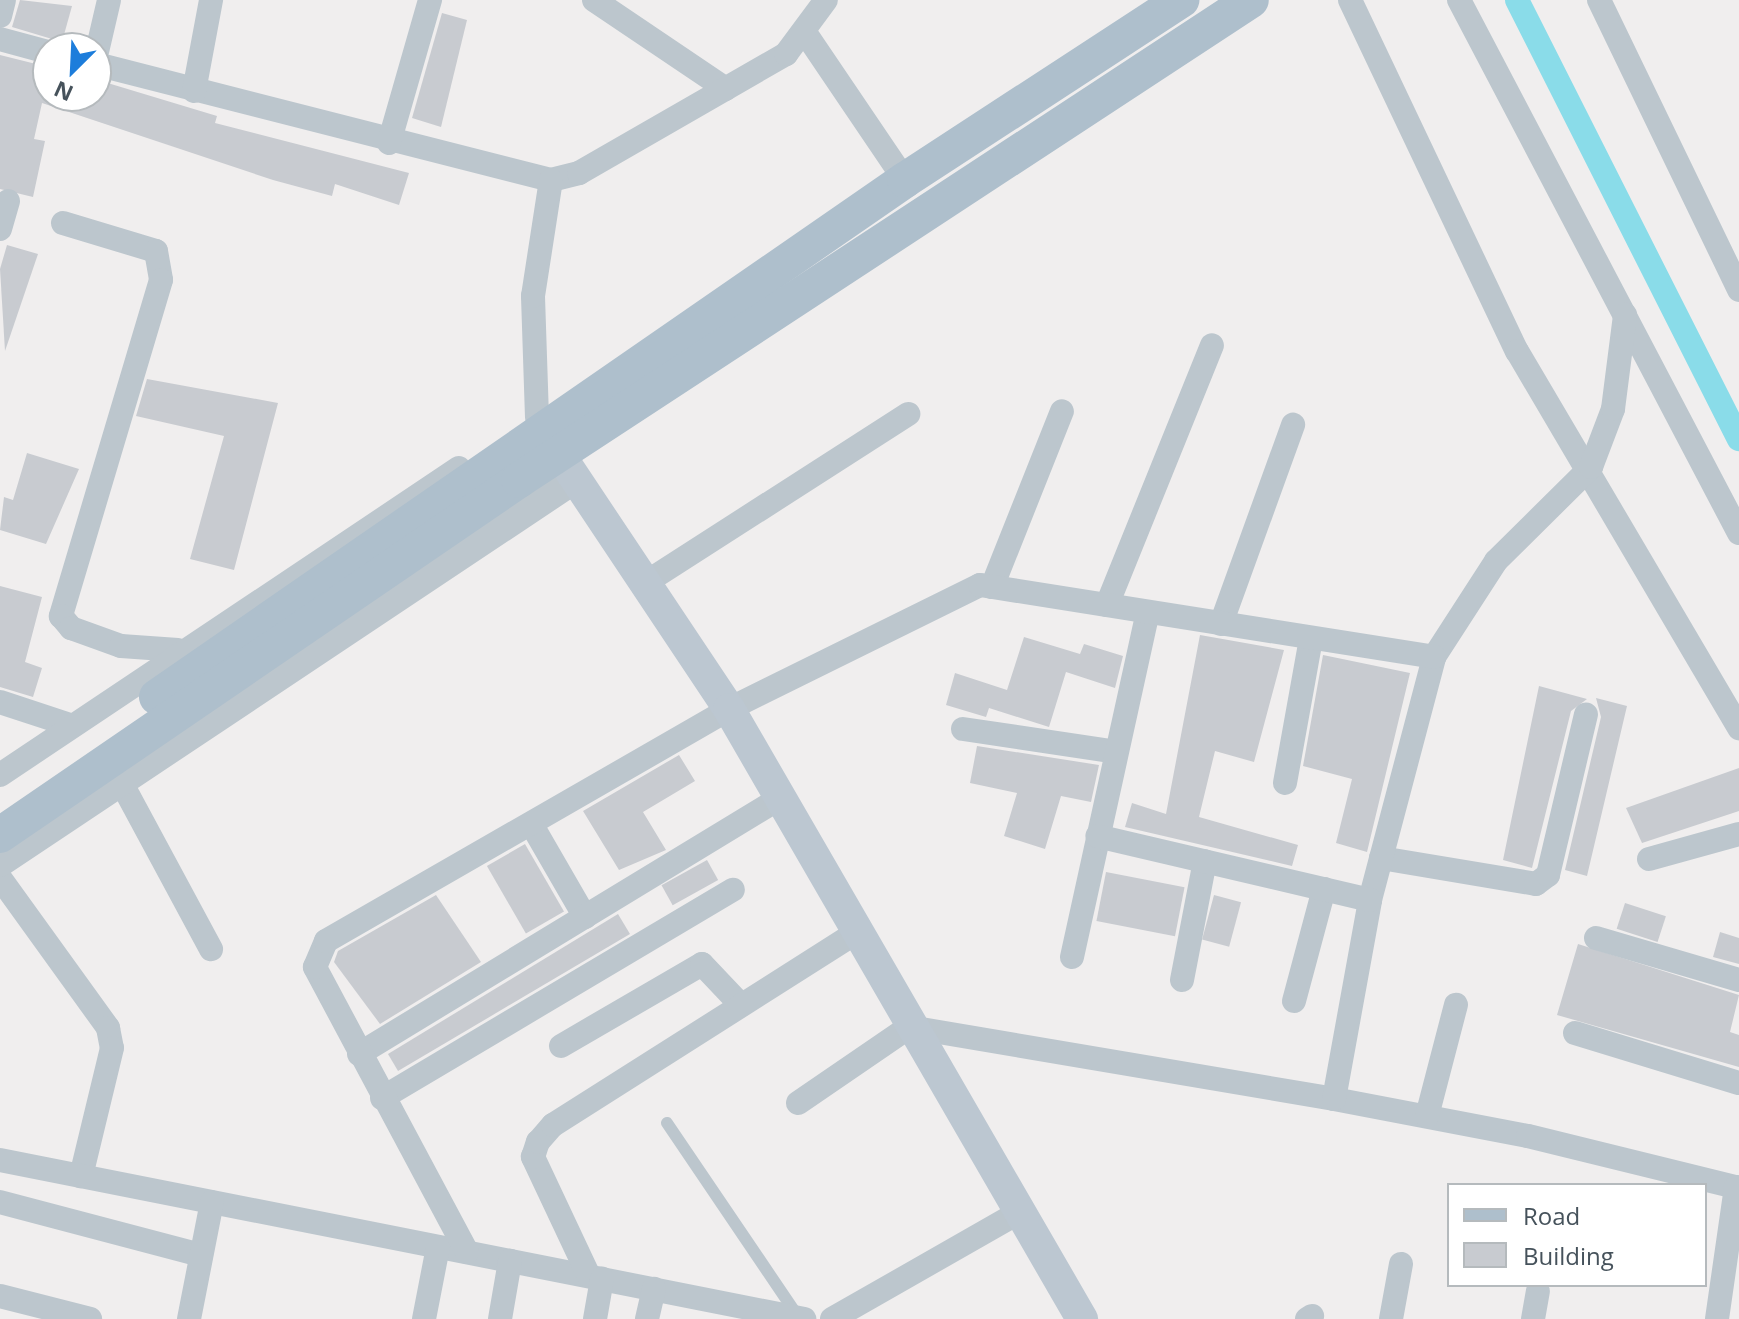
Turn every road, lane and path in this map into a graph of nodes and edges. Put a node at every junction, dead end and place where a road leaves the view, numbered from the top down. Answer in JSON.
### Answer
{"nodes":[{"id":1,"x":4,"y":0,"type":"edge"},
{"id":2,"x":109,"y":0,"type":"edge"},
{"id":3,"x":211,"y":0,"type":"edge"},
{"id":4,"x":430,"y":0,"type":"edge"},
{"id":5,"x":594,"y":0,"type":"edge"},
{"id":6,"x":826,"y":0,"type":"edge"},
{"id":7,"x":1181,"y":0,"type":"edge"},
{"id":8,"x":1251,"y":0,"type":"edge"},
{"id":9,"x":1350,"y":0,"type":"edge"},
{"id":10,"x":1459,"y":0,"type":"edge"},
{"id":11,"x":1599,"y":0,"type":"edge"},
{"id":12,"x":0,"y":16,"type":"edge"},
{"id":13,"x":102,"y":32,"type":"edge"},
{"id":14,"x":806,"y":34,"type":"junction"},
{"id":15,"x":0,"y":39,"type":"edge"},
{"id":16,"x":32,"y":48,"type":"edge"},
{"id":17,"x":112,"y":68,"type":"edge"},
{"id":18,"x":726,"y":89,"type":"junction"},
{"id":19,"x":194,"y":91,"type":"junction"},
{"id":20,"x":389,"y":143,"type":"junction"},
{"id":21,"x":551,"y":180,"type":"junction"},
{"id":22,"x":905,"y":180,"type":"junction"},
{"id":23,"x":8,"y":201,"type":"dead end"},
{"id":24,"x":63,"y":223,"type":"dead end"},
{"id":25,"x":0,"y":229,"type":"edge"},
{"id":26,"x":1739,"y":290,"type":"edge"},
{"id":27,"x":1625,"y":315,"type":"junction"},
{"id":28,"x":1212,"y":345,"type":"dead end"},
{"id":29,"x":1062,"y":411,"type":"dead end"},
{"id":30,"x":908,"y":414,"type":"dead end"},
{"id":31,"x":1293,"y":425,"type":"dead end"},
{"id":32,"x":553,"y":445,"type":"junction"},
{"id":33,"x":1591,"y":467,"type":"junction"},
{"id":34,"x":509,"y":470,"type":"junction"},
{"id":35,"x":1739,"y":533,"type":"edge"},
{"id":36,"x":645,"y":583,"type":"junction"},
{"id":37,"x":992,"y":587,"type":"junction"},
{"id":38,"x":1107,"y":605,"type":"junction"},
{"id":39,"x":1148,"y":612,"type":"junction"},
{"id":40,"x":1221,"y":624,"type":"junction"},
{"id":41,"x":1311,"y":638,"type":"junction"},
{"id":42,"x":178,"y":650,"type":"junction"},
{"id":43,"x":1434,"y":657,"type":"junction"},
{"id":44,"x":0,"y":702,"type":"edge"},
{"id":45,"x":729,"y":709,"type":"junction"},
{"id":46,"x":1586,"y":714,"type":"dead end"},
{"id":47,"x":70,"y":725,"type":"junction"},
{"id":48,"x":1739,"y":728,"type":"edge"},
{"id":49,"x":963,"y":729,"type":"dead end"},
{"id":50,"x":1116,"y":752,"type":"junction"},
{"id":51,"x":0,"y":775,"type":"edge"},
{"id":52,"x":121,"y":782,"type":"junction"},
{"id":53,"x":1285,"y":783,"type":"dead end"},
{"id":54,"x":780,"y":798,"type":"junction"},
{"id":55,"x":0,"y":807,"type":"edge"},
{"id":56,"x":533,"y":827,"type":"junction"},
{"id":57,"x":1739,"y":834,"type":"edge"},
{"id":58,"x":0,"y":835,"type":"edge"},
{"id":59,"x":1097,"y":836,"type":"junction"},
{"id":60,"x":1381,"y":858,"type":"junction"},
{"id":61,"x":1649,"y":859,"type":"dead end"},
{"id":62,"x":1205,"y":861,"type":"junction"},
{"id":63,"x":0,"y":863,"type":"edge"},
{"id":64,"x":0,"y":878,"type":"edge"},
{"id":65,"x":1324,"y":889,"type":"junction"},
{"id":66,"x":733,"y":890,"type":"dead end"},
{"id":67,"x":1370,"y":900,"type":"junction"},
{"id":68,"x":585,"y":917,"type":"junction"},
{"id":69,"x":855,"y":933,"type":"junction"},
{"id":70,"x":1596,"y":938,"type":"dead end"},
{"id":71,"x":211,"y":949,"type":"dead end"},
{"id":72,"x":1072,"y":957,"type":"dead end"},
{"id":73,"x":1182,"y":980,"type":"dead end"},
{"id":74,"x":1739,"y":980,"type":"edge"},
{"id":75,"x":1294,"y":1001,"type":"dead end"},
{"id":76,"x":739,"y":1003,"type":"junction"},
{"id":77,"x":1456,"y":1005,"type":"dead end"},
{"id":78,"x":909,"y":1027,"type":"junction"},
{"id":79,"x":1575,"y":1033,"type":"dead end"},
{"id":80,"x":561,"y":1046,"type":"dead end"},
{"id":81,"x":359,"y":1054,"type":"junction"},
{"id":82,"x":1739,"y":1083,"type":"edge"},
{"id":83,"x":382,"y":1098,"type":"junction"},
{"id":84,"x":1334,"y":1099,"type":"junction"},
{"id":85,"x":798,"y":1103,"type":"dead end"},
{"id":86,"x":1427,"y":1116,"type":"junction"},
{"id":87,"x":667,"y":1123,"type":"dead end"},
{"id":88,"x":0,"y":1160,"type":"edge"},
{"id":89,"x":81,"y":1176,"type":"junction"},
{"id":90,"x":1737,"y":1185,"type":"edge"},
{"id":91,"x":0,"y":1202,"type":"edge"},
{"id":92,"x":212,"y":1202,"type":"junction"},
{"id":93,"x":1021,"y":1211,"type":"junction"},
{"id":94,"x":1734,"y":1226,"type":"edge"},
{"id":95,"x":438,"y":1247,"type":"junction"},
{"id":96,"x":467,"y":1252,"type":"junction"},
{"id":97,"x":201,"y":1255,"type":"junction"},
{"id":98,"x":510,"y":1261,"type":"junction"},
{"id":99,"x":1401,"y":1264,"type":"dead end"},
{"id":100,"x":596,"y":1278,"type":"junction"},
{"id":101,"x":654,"y":1289,"type":"junction"},
{"id":102,"x":1538,"y":1291,"type":"dead end"},
{"id":103,"x":0,"y":1296,"type":"edge"},
{"id":104,"x":843,"y":1315,"type":"edge"},
{"id":105,"x":802,"y":1318,"type":"edge"},
{"id":106,"x":90,"y":1319,"type":"edge"},
{"id":107,"x":189,"y":1319,"type":"edge"},
{"id":108,"x":424,"y":1319,"type":"edge"},
{"id":109,"x":500,"y":1319,"type":"edge"},
{"id":110,"x":595,"y":1319,"type":"edge"},
{"id":111,"x":647,"y":1319,"type":"edge"},
{"id":112,"x":1082,"y":1319,"type":"edge"},
{"id":113,"x":1391,"y":1319,"type":"edge"},
{"id":114,"x":1533,"y":1319,"type":"edge"},
{"id":115,"x":1717,"y":1319,"type":"edge"}],
"edges":[{"from":1,"to":12,"type":"street"},
{"from":2,"to":13,"type":"street"},
{"from":3,"to":19,"type":"street"},
{"from":4,"to":20,"type":"street"},
{"from":5,"to":18,"type":"street"},
{"from":6,"to":14,"type":"street"},
{"from":7,"to":22,"type":"main road"},
{"from":8,"to":32,"type":"main road"},
{"from":9,"to":33,"type":"street"},
{"from":10,"to":27,"type":"street"},
{"from":11,"to":26,"type":"street"},
{"from":14,"to":18,"type":"street"},
{"from":14,"to":22,"type":"street"},
{"from":15,"to":16,"type":"street"},
{"from":17,"to":19,"type":"street"},
{"from":18,"to":21,"type":"street"},
{"from":19,"to":20,"type":"street"},
{"from":20,"to":21,"type":"street"},
{"from":21,"to":32,"type":"street"},
{"from":22,"to":32,"type":"main road"},
{"from":23,"to":25,"type":"street"},
{"from":24,"to":42,"type":"street"},
{"from":27,"to":33,"type":"street"},
{"from":27,"to":35,"type":"street"},
{"from":28,"to":38,"type":"street"},
{"from":29,"to":37,"type":"street"},
{"from":30,"to":36,"type":"street"},
{"from":31,"to":40,"type":"street"},
{"from":32,"to":34,"type":"main road"},
{"from":32,"to":36,"type":"main road"},
{"from":32,"to":42,"type":"street"},
{"from":32,"to":52,"type":"street"},
{"from":33,"to":43,"type":"street"},
{"from":33,"to":48,"type":"street"},
{"from":34,"to":55,"type":"main road"},
{"from":34,"to":58,"type":"main road"},
{"from":36,"to":45,"type":"main road"},
{"from":37,"to":38,"type":"street"},
{"from":37,"to":45,"type":"street"},
{"from":38,"to":39,"type":"street"},
{"from":39,"to":40,"type":"street"},
{"from":39,"to":50,"type":"street"},
{"from":40,"to":41,"type":"street"},
{"from":41,"to":43,"type":"street"},
{"from":41,"to":53,"type":"street"},
{"from":42,"to":47,"type":"street"},
{"from":43,"to":60,"type":"street"},
{"from":44,"to":47,"type":"street"},
{"from":45,"to":54,"type":"main road"},
{"from":45,"to":56,"type":"street"},
{"from":46,"to":60,"type":"street"},
{"from":47,"to":51,"type":"street"},
{"from":49,"to":50,"type":"street"},
{"from":50,"to":59,"type":"street"},
{"from":52,"to":63,"type":"street"},
{"from":52,"to":71,"type":"street"},
{"from":54,"to":68,"type":"street"},
{"from":54,"to":69,"type":"main road"},
{"from":56,"to":68,"type":"street"},
{"from":56,"to":81,"type":"street"},
{"from":57,"to":61,"type":"street"},
{"from":59,"to":62,"type":"street"},
{"from":59,"to":72,"type":"street"},
{"from":60,"to":67,"type":"street"},
{"from":62,"to":65,"type":"street"},
{"from":62,"to":73,"type":"street"},
{"from":64,"to":89,"type":"street"},
{"from":65,"to":67,"type":"street"},
{"from":65,"to":75,"type":"street"},
{"from":66,"to":83,"type":"street"},
{"from":67,"to":84,"type":"street"},
{"from":68,"to":81,"type":"street"},
{"from":69,"to":76,"type":"street"},
{"from":69,"to":78,"type":"main road"},
{"from":70,"to":74,"type":"street"},
{"from":76,"to":80,"type":"street"},
{"from":76,"to":100,"type":"street"},
{"from":77,"to":86,"type":"street"},
{"from":78,"to":84,"type":"street"},
{"from":78,"to":85,"type":"street"},
{"from":78,"to":93,"type":"main road"},
{"from":79,"to":82,"type":"street"},
{"from":81,"to":83,"type":"street"},
{"from":83,"to":96,"type":"street"},
{"from":84,"to":86,"type":"street"},
{"from":86,"to":90,"type":"street"},
{"from":87,"to":105,"type":"lane"},
{"from":88,"to":89,"type":"street"},
{"from":89,"to":92,"type":"street"},
{"from":90,"to":94,"type":"street"},
{"from":91,"to":97,"type":"street"},
{"from":92,"to":95,"type":"street"},
{"from":92,"to":97,"type":"street"},
{"from":93,"to":104,"type":"street"},
{"from":93,"to":112,"type":"main road"},
{"from":94,"to":115,"type":"street"},
{"from":95,"to":96,"type":"street"},
{"from":95,"to":108,"type":"street"},
{"from":96,"to":98,"type":"street"},
{"from":97,"to":107,"type":"street"},
{"from":98,"to":100,"type":"street"},
{"from":98,"to":109,"type":"street"},
{"from":99,"to":113,"type":"street"},
{"from":100,"to":101,"type":"street"},
{"from":100,"to":110,"type":"street"},
{"from":101,"to":105,"type":"street"},
{"from":101,"to":111,"type":"street"},
{"from":102,"to":114,"type":"street"},
{"from":103,"to":106,"type":"street"}]}
